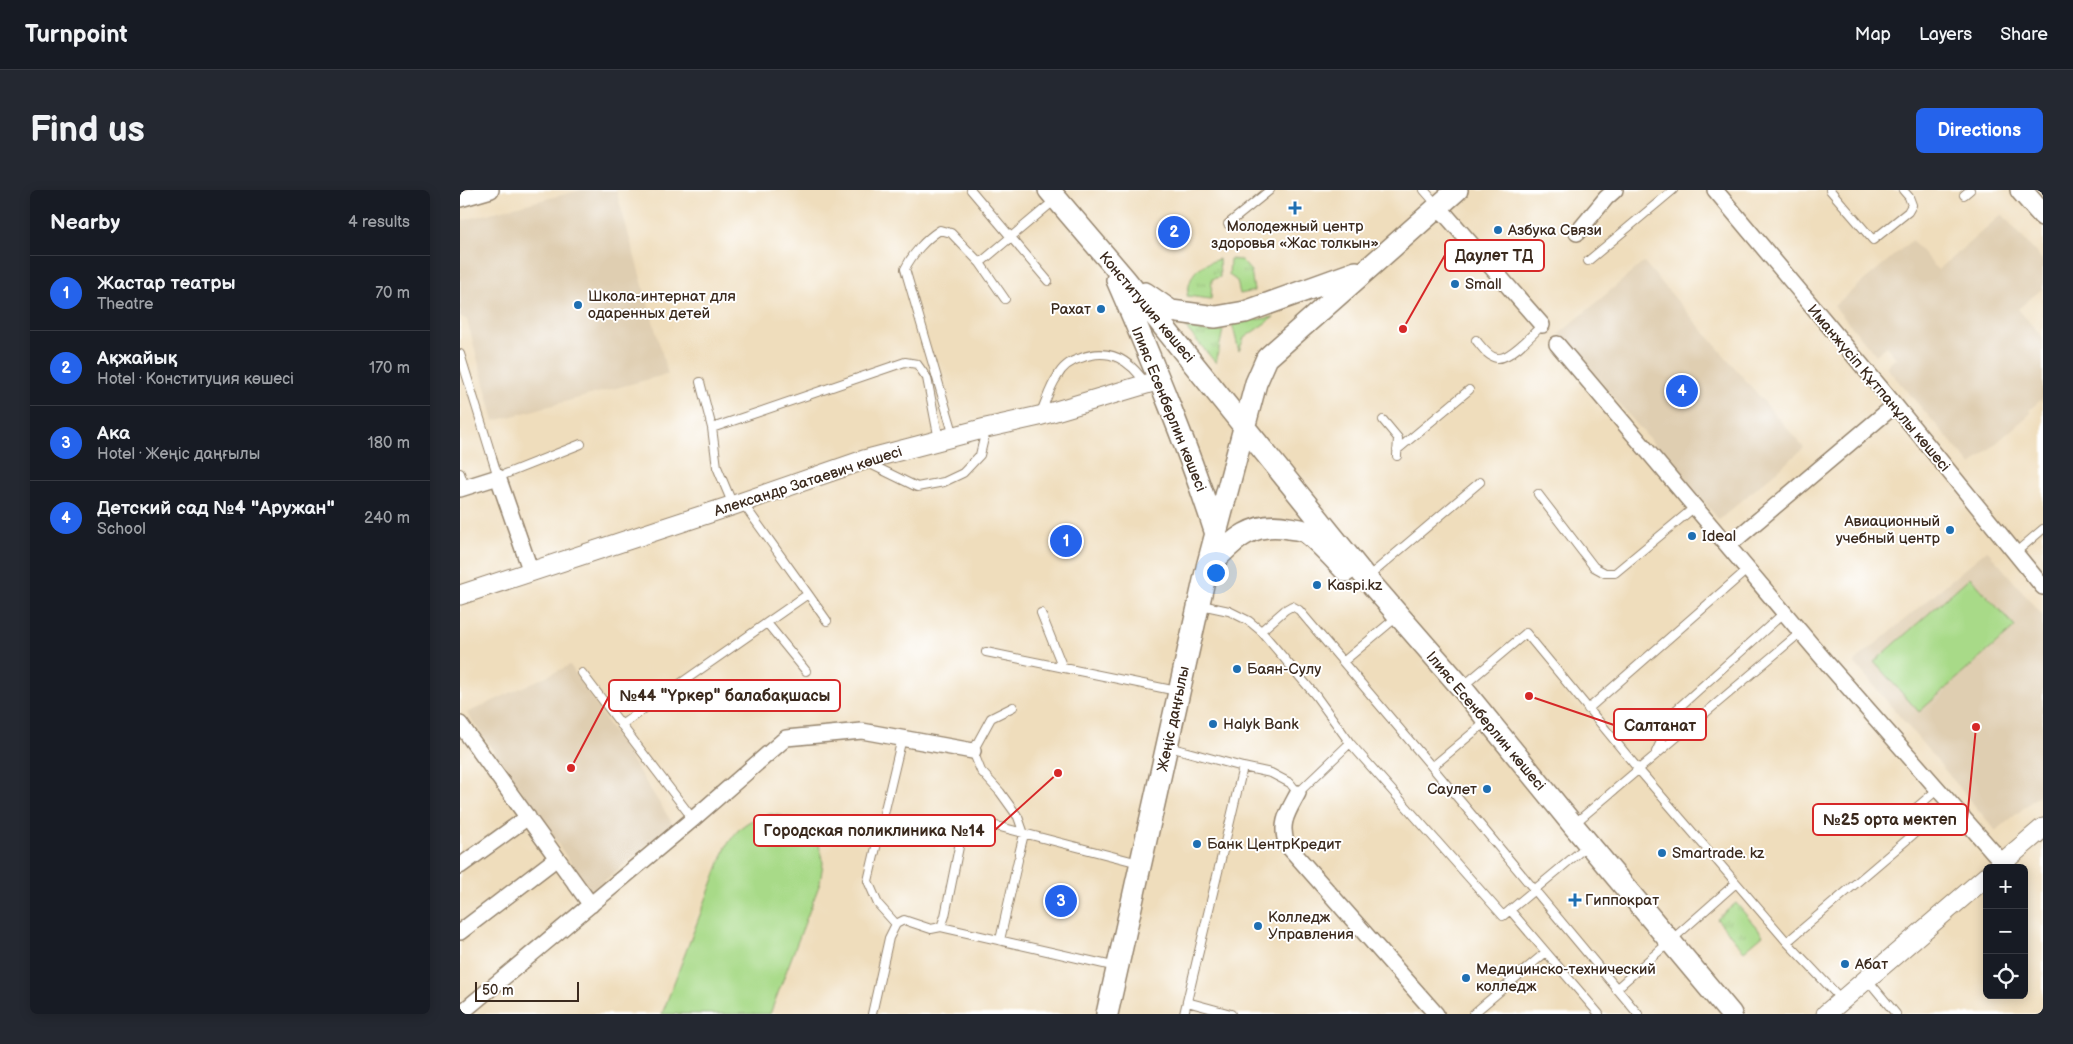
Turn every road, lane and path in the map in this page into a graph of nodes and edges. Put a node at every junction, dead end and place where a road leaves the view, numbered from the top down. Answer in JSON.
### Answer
{"nodes":[{"id":1,"x":491,"y":190,"type":"edge"},
{"id":2,"x":970,"y":190,"type":"edge"},
{"id":3,"x":1270,"y":190,"type":"edge"},
{"id":4,"x":1457,"y":190,"type":"edge"},
{"id":5,"x":1614,"y":190,"type":"edge"},
{"id":6,"x":1673,"y":190,"type":"edge"},
{"id":7,"x":1715,"y":190,"type":"edge"},
{"id":8,"x":1830,"y":190,"type":"edge"},
{"id":9,"x":1903,"y":190,"type":"edge"},
{"id":10,"x":2021,"y":190,"type":"edge"},
{"id":11,"x":1053,"y":194,"type":"edge"},
{"id":12,"x":1431,"y":198,"type":"edge"},
{"id":13,"x":460,"y":200,"type":"edge"},
{"id":14,"x":2043,"y":215,"type":"edge"},
{"id":15,"x":1228,"y":224,"type":"dead end"},
{"id":16,"x":1577,"y":233,"type":"dead end"},
{"id":17,"x":1010,"y":237,"type":"junction"},
{"id":18,"x":1108,"y":259,"type":"junction"},
{"id":19,"x":1588,"y":261,"type":"dead end"},
{"id":20,"x":980,"y":263,"type":"junction"},
{"id":21,"x":1368,"y":267,"type":"junction"},
{"id":22,"x":1125,"y":279,"type":"junction"},
{"id":23,"x":1048,"y":281,"type":"dead end"},
{"id":24,"x":1005,"y":299,"type":"dead end"},
{"id":25,"x":1542,"y":326,"type":"joint"},
{"id":26,"x":1476,"y":340,"type":"dead end"},
{"id":27,"x":1557,"y":344,"type":"dead end"},
{"id":28,"x":460,"y":354,"type":"edge"},
{"id":29,"x":700,"y":382,"type":"dead end"},
{"id":30,"x":1153,"y":382,"type":"junction"},
{"id":31,"x":1469,"y":390,"type":"dead end"},
{"id":32,"x":1895,"y":405,"type":"junction"},
{"id":33,"x":1039,"y":416,"type":"junction"},
{"id":34,"x":1383,"y":420,"type":"dead end"},
{"id":35,"x":1243,"y":426,"type":"junction"},
{"id":36,"x":712,"y":428,"type":"junction"},
{"id":37,"x":986,"y":428,"type":"junction"},
{"id":38,"x":947,"y":438,"type":"junction"},
{"id":39,"x":581,"y":444,"type":"dead end"},
{"id":40,"x":864,"y":460,"type":"junction"},
{"id":41,"x":498,"y":477,"type":"junction"},
{"id":42,"x":1480,"y":482,"type":"dead end"},
{"id":43,"x":462,"y":483,"type":"edge"},
{"id":44,"x":1538,"y":494,"type":"dead end"},
{"id":45,"x":738,"y":504,"type":"junction"},
{"id":46,"x":1696,"y":506,"type":"junction"},
{"id":47,"x":2043,"y":529,"type":"edge"},
{"id":48,"x":1216,"y":534,"type":"junction"},
{"id":49,"x":1729,"y":546,"type":"junction"},
{"id":50,"x":2015,"y":553,"type":"junction"},
{"id":51,"x":1207,"y":567,"type":"junction"},
{"id":52,"x":1748,"y":569,"type":"junction"},
{"id":53,"x":531,"y":572,"type":"junction"},
{"id":54,"x":1366,"y":579,"type":"junction"},
{"id":55,"x":2043,"y":587,"type":"edge"},
{"id":56,"x":808,"y":594,"type":"junction"},
{"id":57,"x":460,"y":595,"type":"edge"},
{"id":58,"x":1199,"y":605,"type":"junction"},
{"id":59,"x":1785,"y":612,"type":"junction"},
{"id":60,"x":1041,"y":613,"type":"dead end"},
{"id":61,"x":1395,"y":613,"type":"junction"},
{"id":62,"x":827,"y":621,"type":"dead end"},
{"id":63,"x":767,"y":623,"type":"junction"},
{"id":64,"x":1261,"y":632,"type":"junction"},
{"id":65,"x":1801,"y":632,"type":"junction"},
{"id":66,"x":986,"y":652,"type":"dead end"},
{"id":67,"x":1343,"y":662,"type":"junction"},
{"id":68,"x":1063,"y":668,"type":"junction"},
{"id":69,"x":806,"y":671,"type":"dead end"},
{"id":70,"x":582,"y":673,"type":"dead end"},
{"id":71,"x":1461,"y":688,"type":"junction"},
{"id":72,"x":1179,"y":691,"type":"junction"},
{"id":73,"x":1013,"y":707,"type":"dead end"},
{"id":74,"x":1588,"y":709,"type":"junction"},
{"id":75,"x":1488,"y":720,"type":"junction"},
{"id":76,"x":460,"y":724,"type":"edge"},
{"id":77,"x":621,"y":725,"type":"junction"},
{"id":78,"x":902,"y":738,"type":"junction"},
{"id":79,"x":1350,"y":743,"type":"junction"},
{"id":80,"x":1167,"y":746,"type":"junction"},
{"id":81,"x":973,"y":750,"type":"junction"},
{"id":82,"x":1655,"y":754,"type":"junction"},
{"id":83,"x":1243,"y":767,"type":"junction"},
{"id":84,"x":1432,"y":767,"type":"junction"},
{"id":85,"x":1639,"y":770,"type":"junction"},
{"id":86,"x":1937,"y":790,"type":"junction"},
{"id":87,"x":1298,"y":793,"type":"junction"},
{"id":88,"x":528,"y":817,"type":"junction"},
{"id":89,"x":693,"y":819,"type":"junction"},
{"id":90,"x":1573,"y":825,"type":"junction"},
{"id":91,"x":2043,"y":828,"type":"edge"},
{"id":92,"x":1024,"y":834,"type":"junction"},
{"id":93,"x":1589,"y":844,"type":"junction"},
{"id":94,"x":557,"y":858,"type":"junction"},
{"id":95,"x":1142,"y":864,"type":"junction"},
{"id":96,"x":1998,"y":864,"type":"edge"},
{"id":97,"x":2000,"y":864,"type":"edge"},
{"id":98,"x":460,"y":866,"type":"edge"},
{"id":99,"x":1983,"y":879,"type":"edge"},
{"id":100,"x":1736,"y":883,"type":"junction"},
{"id":101,"x":1534,"y":890,"type":"junction"},
{"id":102,"x":591,"y":905,"type":"junction"},
{"id":103,"x":1510,"y":910,"type":"junction"},
{"id":104,"x":896,"y":924,"type":"junction"},
{"id":105,"x":940,"y":927,"type":"junction"},
{"id":106,"x":460,"y":932,"type":"edge"},
{"id":107,"x":1000,"y":940,"type":"junction"},
{"id":108,"x":1671,"y":940,"type":"junction"},
{"id":109,"x":1787,"y":942,"type":"junction"},
{"id":110,"x":1546,"y":952,"type":"junction"},
{"id":111,"x":1119,"y":967,"type":"junction"},
{"id":112,"x":1867,"y":978,"type":"junction"},
{"id":113,"x":1616,"y":989,"type":"junction"},
{"id":114,"x":1842,"y":1000,"type":"junction"},
{"id":115,"x":1187,"y":1002,"type":"junction"},
{"id":116,"x":460,"y":1014,"type":"edge"},
{"id":117,"x":872,"y":1014,"type":"edge"},
{"id":118,"x":1108,"y":1014,"type":"edge"},
{"id":119,"x":1184,"y":1014,"type":"edge"},
{"id":120,"x":1231,"y":1014,"type":"edge"},
{"id":121,"x":1436,"y":1014,"type":"edge"},
{"id":122,"x":1473,"y":1014,"type":"edge"},
{"id":123,"x":1599,"y":1014,"type":"edge"},
{"id":124,"x":1638,"y":1014,"type":"edge"},
{"id":125,"x":1731,"y":1014,"type":"edge"},
{"id":126,"x":1826,"y":1014,"type":"edge"},
{"id":127,"x":1896,"y":1014,"type":"edge"}],
"edges":[{"from":1,"to":13,"type":"street"},
{"from":2,"to":17,"type":"lane"},
{"from":3,"to":15,"type":"lane"},
{"from":4,"to":12,"type":"main road","name":"Жеңіс даңғылы"},
{"from":5,"to":16,"type":"street"},
{"from":6,"to":19,"type":"lane"},
{"from":7,"to":32,"type":"street","name":"Иманжүсіп Құтпанұлы көшесі"},
{"from":8,"to":9,"type":"lane"},
{"from":10,"to":14,"type":"main road"},
{"from":11,"to":17,"type":"lane"},
{"from":11,"to":18,"type":"main road","name":"Конституция көшесі"},
{"from":12,"to":21,"type":"main road","name":"Жеңіс даңғылы"},
{"from":12,"to":25,"type":"street"},
{"from":17,"to":20,"type":"lane"},
{"from":17,"to":23,"type":"lane"},
{"from":18,"to":22,"type":"main road","name":"Конституция көшесі"},
{"from":18,"to":30,"type":"main road","name":"Ілияс Есенберлин көшесі"},
{"from":20,"to":24,"type":"lane"},
{"from":20,"to":38,"type":"lane"},
{"from":21,"to":22,"type":"main road"},
{"from":21,"to":35,"type":"main road","name":"Жеңіс даңғылы"},
{"from":22,"to":35,"type":"main road","name":"Конституция көшесі"},
{"from":25,"to":26,"type":"lane"},
{"from":27,"to":46,"type":"street"},
{"from":28,"to":41,"type":"lane"},
{"from":29,"to":36,"type":"lane"},
{"from":30,"to":33,"type":"street","name":"Александр Затаевич көшесі"},
{"from":30,"to":33,"type":"lane"},
{"from":30,"to":48,"type":"main road","name":"Ілияс Есенберлин көшесі"},
{"from":31,"to":34,"type":"lane"},
{"from":32,"to":49,"type":"street"},
{"from":32,"to":50,"type":"street","name":"Иманжүсіп Құтпанұлы көшесі"},
{"from":33,"to":37,"type":"street","name":"Александр Затаевич көшесі"},
{"from":35,"to":48,"type":"main road","name":"Жеңіс даңғылы"},
{"from":35,"to":54,"type":"main road","name":"Ілияс Есенберлин көшесі"},
{"from":36,"to":38,"type":"lane"},
{"from":36,"to":45,"type":"lane"},
{"from":37,"to":38,"type":"street","name":"Александр Затаевич көшесі"},
{"from":37,"to":40,"type":"lane"},
{"from":38,"to":40,"type":"street","name":"Александр Затаевич көшесі"},
{"from":39,"to":41,"type":"lane"},
{"from":40,"to":45,"type":"street","name":"Александр Затаевич көшесі"},
{"from":41,"to":43,"type":"street"},
{"from":41,"to":53,"type":"street"},
{"from":42,"to":54,"type":"lane"},
{"from":44,"to":46,"type":"lane"},
{"from":45,"to":53,"type":"street","name":"Александр Затаевич көшесі"},
{"from":45,"to":56,"type":"lane"},
{"from":46,"to":49,"type":"street"},
{"from":47,"to":50,"type":"lane"},
{"from":48,"to":51,"type":"main road","name":"Жеңіс даңғылы"},
{"from":49,"to":52,"type":"street"},
{"from":50,"to":55,"type":"street","name":"Иманжүсіп Құтпанұлы көшесі"},
{"from":51,"to":58,"type":"main road","name":"Жеңіс даңғылы"},
{"from":51,"to":61,"type":"main road"},
{"from":52,"to":59,"type":"street"},
{"from":52,"to":74,"type":"lane"},
{"from":53,"to":57,"type":"street","name":"Александр Затаевич көшесі"},
{"from":54,"to":61,"type":"main road","name":"Ілияс Есенберлин көшесі"},
{"from":56,"to":62,"type":"lane"},
{"from":56,"to":63,"type":"lane"},
{"from":58,"to":64,"type":"lane"},
{"from":58,"to":72,"type":"main road","name":"Жеңіс даңғылы"},
{"from":59,"to":65,"type":"street"},
{"from":59,"to":82,"type":"lane"},
{"from":60,"to":68,"type":"lane"},
{"from":61,"to":67,"type":"lane"},
{"from":61,"to":71,"type":"main road","name":"Ілияс Есенберлин көшесі"},
{"from":63,"to":69,"type":"lane"},
{"from":63,"to":77,"type":"lane"},
{"from":64,"to":67,"type":"lane"},
{"from":64,"to":79,"type":"lane"},
{"from":65,"to":82,"type":"lane"},
{"from":65,"to":86,"type":"street"},
{"from":66,"to":68,"type":"lane"},
{"from":67,"to":84,"type":"lane"},
{"from":68,"to":72,"type":"lane"},
{"from":70,"to":77,"type":"lane"},
{"from":71,"to":74,"type":"lane"},
{"from":71,"to":75,"type":"main road","name":"Ілияс Есенберлин көшесі"},
{"from":72,"to":80,"type":"main road","name":"Жеңіс даңғылы"},
{"from":73,"to":81,"type":"lane"},
{"from":74,"to":85,"type":"lane"},
{"from":75,"to":84,"type":"lane"},
{"from":75,"to":90,"type":"main road","name":"Ілияс Есенберлин көшесі"},
{"from":76,"to":88,"type":"street"},
{"from":77,"to":89,"type":"lane"},
{"from":78,"to":81,"type":"street"},
{"from":78,"to":89,"type":"street"},
{"from":78,"to":104,"type":"lane"},
{"from":79,"to":87,"type":"lane"},
{"from":79,"to":103,"type":"lane"},
{"from":80,"to":83,"type":"lane"},
{"from":80,"to":95,"type":"main road","name":"Жеңіс даңғылы"},
{"from":81,"to":92,"type":"lane"},
{"from":82,"to":85,"type":"lane"},
{"from":83,"to":87,"type":"lane"},
{"from":83,"to":115,"type":"lane"},
{"from":84,"to":101,"type":"lane"},
{"from":85,"to":90,"type":"lane"},
{"from":85,"to":100,"type":"lane"},
{"from":86,"to":96,"type":"street"},
{"from":86,"to":109,"type":"lane"},
{"from":87,"to":121,"type":"street"},
{"from":88,"to":94,"type":"street"},
{"from":88,"to":98,"type":"street"},
{"from":89,"to":102,"type":"street"},
{"from":90,"to":93,"type":"main road","name":"Ілияс Есенберлин көшесі"},
{"from":91,"to":97,"type":"street"},
{"from":92,"to":95,"type":"lane"},
{"from":92,"to":105,"type":"lane"},
{"from":92,"to":107,"type":"lane"},
{"from":93,"to":101,"type":"lane"},
{"from":93,"to":108,"type":"main road","name":"Ілияс Есенберлин көшесі"},
{"from":94,"to":102,"type":"street"},
{"from":94,"to":106,"type":"street"},
{"from":95,"to":111,"type":"main road","name":"Жеңіс даңғылы"},
{"from":99,"to":112,"type":"street"},
{"from":100,"to":108,"type":"lane"},
{"from":100,"to":109,"type":"lane"},
{"from":101,"to":103,"type":"lane"},
{"from":101,"to":113,"type":"lane"},
{"from":102,"to":116,"type":"street"},
{"from":103,"to":110,"type":"lane"},
{"from":104,"to":105,"type":"lane"},
{"from":104,"to":117,"type":"lane"},
{"from":105,"to":107,"type":"lane"},
{"from":107,"to":111,"type":"lane"},
{"from":108,"to":113,"type":"lane"},
{"from":108,"to":125,"type":"main road","name":"Ілияс Есенберлин көшесі"},
{"from":109,"to":114,"type":"lane"},
{"from":110,"to":122,"type":"lane"},
{"from":110,"to":123,"type":"lane"},
{"from":111,"to":118,"type":"main road","name":"Жеңіс даңғылы"},
{"from":112,"to":114,"type":"street"},
{"from":112,"to":127,"type":"lane"},
{"from":113,"to":124,"type":"lane"},
{"from":114,"to":126,"type":"street"},
{"from":115,"to":119,"type":"lane"},
{"from":115,"to":120,"type":"lane"}]}
